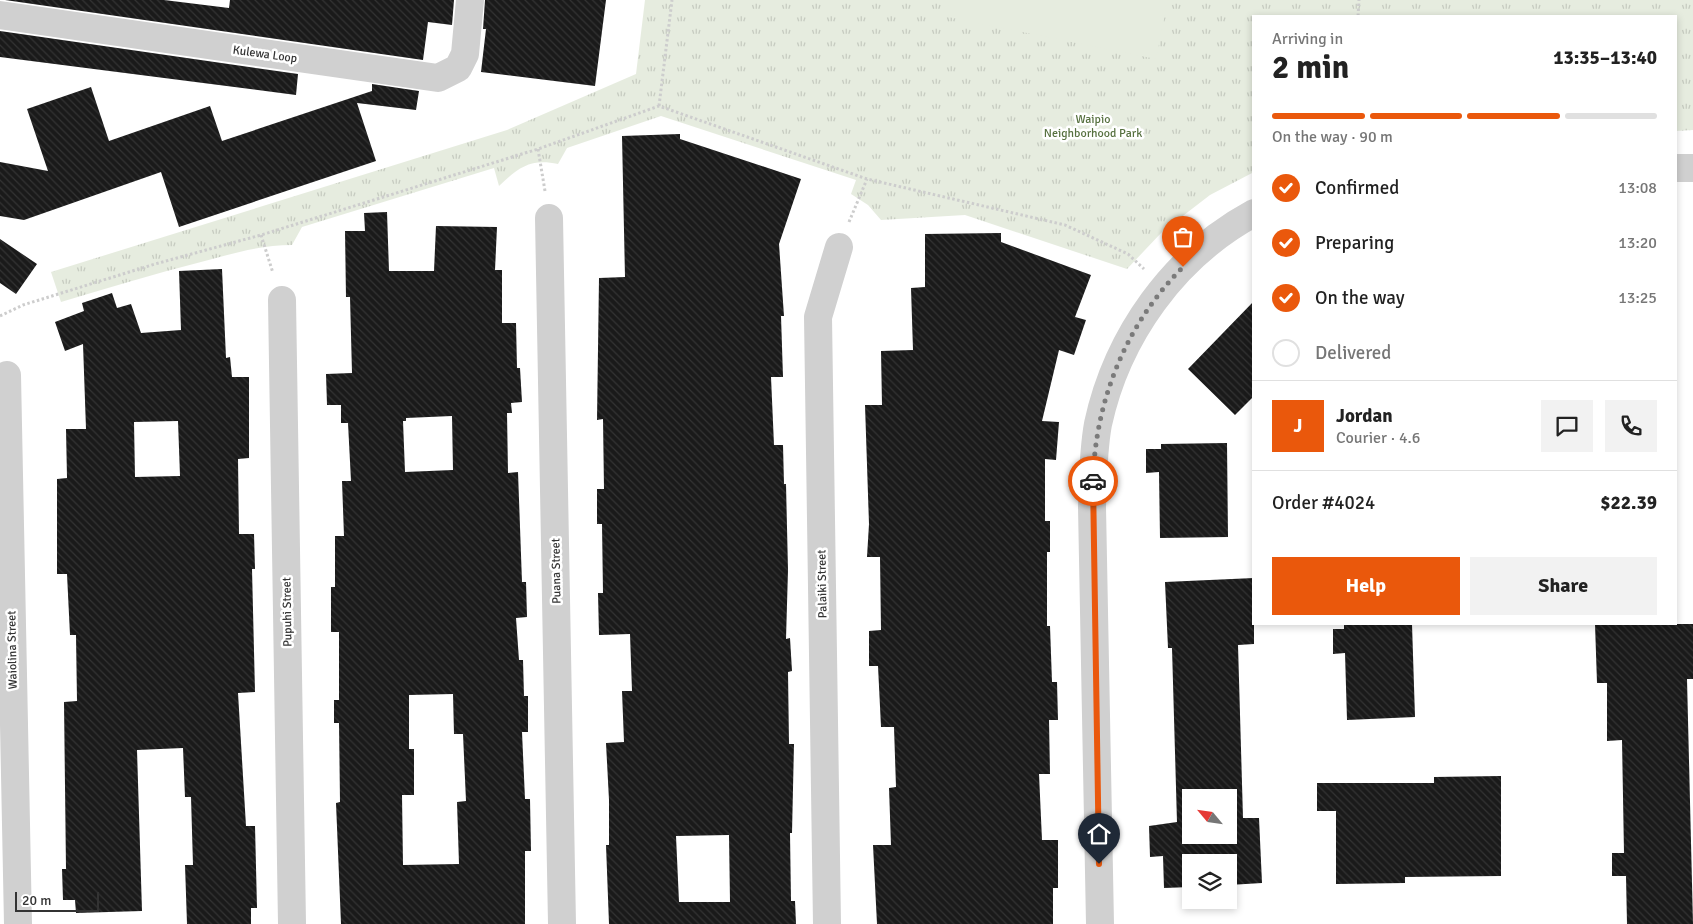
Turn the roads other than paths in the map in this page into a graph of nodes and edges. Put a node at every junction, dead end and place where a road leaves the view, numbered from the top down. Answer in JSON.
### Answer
{"nodes":[{"id":1,"x":470,"y":0,"type":"edge"},
{"id":2,"x":0,"y":14,"type":"edge"},
{"id":3,"x":1677,"y":168,"type":"edge"},
{"id":4,"x":1693,"y":168,"type":"edge"},
{"id":5,"x":1252,"y":214,"type":"edge"},
{"id":6,"x":549,"y":218,"type":"road end"},
{"id":7,"x":839,"y":246,"type":"road end"},
{"id":8,"x":282,"y":300,"type":"road end"},
{"id":9,"x":7,"y":375,"type":"dead end"},
{"id":10,"x":18,"y":924,"type":"edge"},
{"id":11,"x":292,"y":924,"type":"edge"},
{"id":12,"x":562,"y":924,"type":"edge"},
{"id":13,"x":827,"y":924,"type":"edge"},
{"id":14,"x":1100,"y":924,"type":"edge"}],
"edges":[{"from":1,"to":2,"type":"street","name":"Kulewa Loop"},
{"from":3,"to":4,"type":"street"},
{"from":5,"to":14,"type":"street"},
{"from":6,"to":12,"type":"street","name":"Puana Street"},
{"from":7,"to":13,"type":"street","name":"Palaiki Street"},
{"from":8,"to":11,"type":"street","name":"Pupuhi Street"},
{"from":9,"to":10,"type":"street","name":"Waiolina Street"}]}
